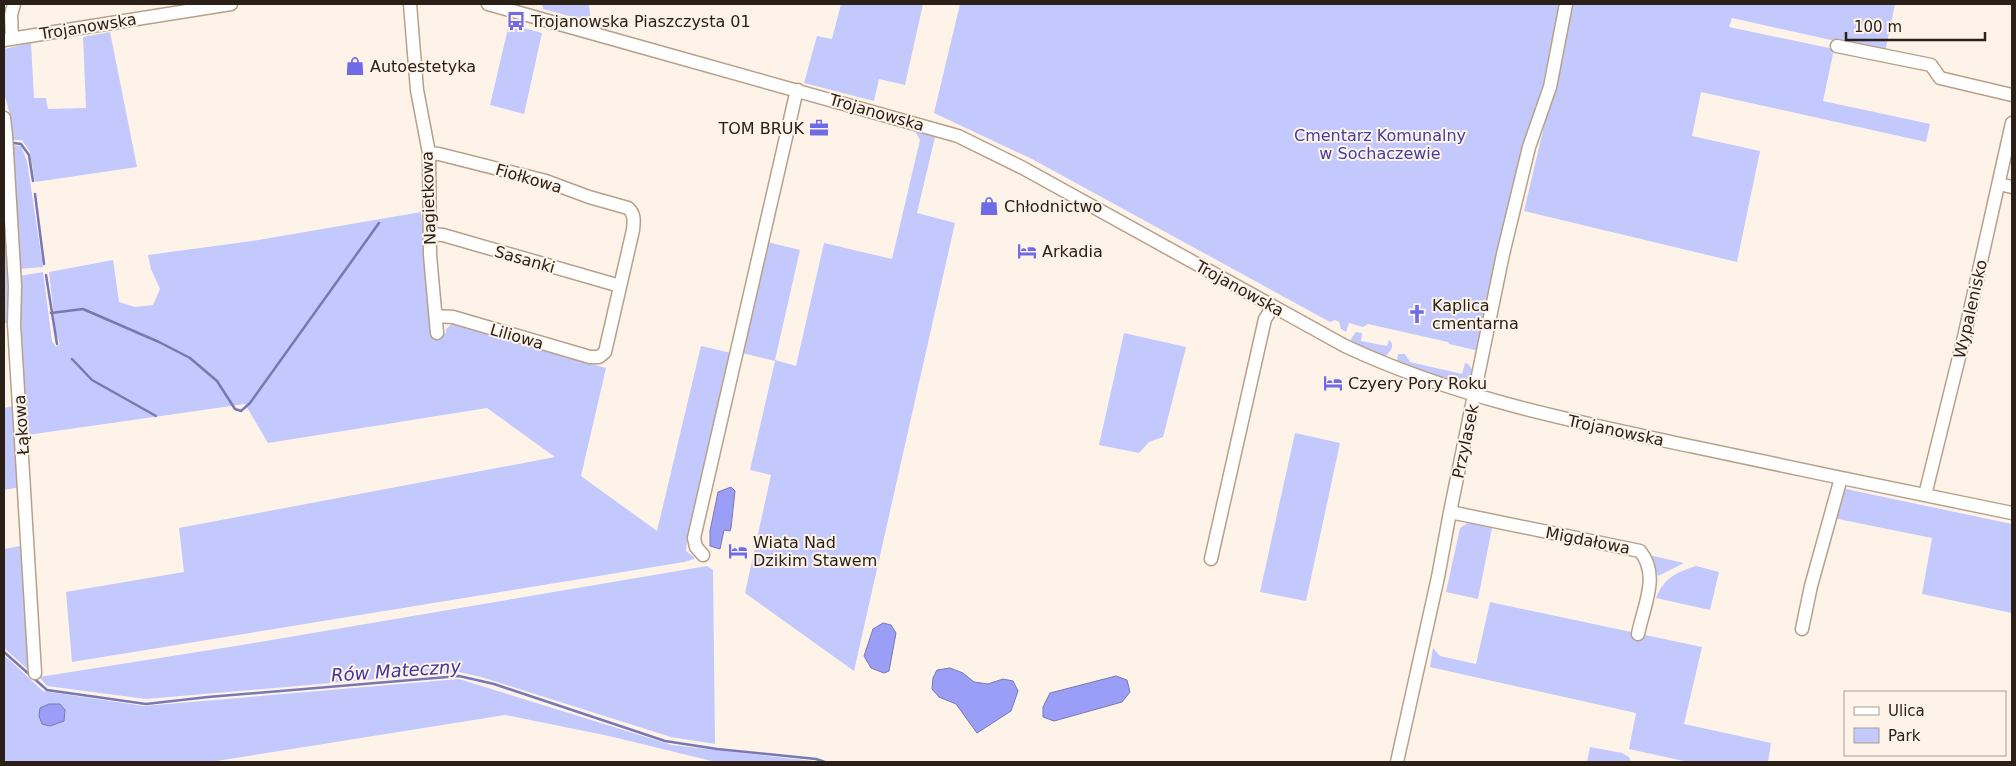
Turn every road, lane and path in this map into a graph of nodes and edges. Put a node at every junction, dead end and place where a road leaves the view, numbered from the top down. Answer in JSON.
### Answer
{"nodes":[{"id":1,"x":14,"y":4,"type":"edge"},
{"id":2,"x":231,"y":4,"type":"edge"},
{"id":3,"x":410,"y":4,"type":"edge"},
{"id":4,"x":488,"y":4,"type":"edge"},
{"id":5,"x":1566,"y":4,"type":"edge"},
{"id":6,"x":8,"y":39,"type":"edge"},
{"id":7,"x":1836,"y":46,"type":"dead end"},
{"id":8,"x":798,"y":90,"type":"junction"},
{"id":9,"x":2012,"y":95,"type":"edge"},
{"id":10,"x":4,"y":118,"type":"edge"},
{"id":11,"x":2012,"y":123,"type":"edge"},
{"id":12,"x":2011,"y":137,"type":"edge"},
{"id":13,"x":429,"y":153,"type":"junction"},
{"id":14,"x":6,"y":180,"type":"edge"},
{"id":15,"x":1998,"y":184,"type":"junction"},
{"id":16,"x":2012,"y":187,"type":"edge"},
{"id":17,"x":431,"y":234,"type":"junction"},
{"id":18,"x":620,"y":286,"type":"junction"},
{"id":19,"x":1273,"y":307,"type":"junction"},
{"id":20,"x":436,"y":316,"type":"junction"},
{"id":21,"x":9,"y":326,"type":"edge"},
{"id":22,"x":437,"y":333,"type":"dead end"},
{"id":23,"x":1474,"y":395,"type":"junction"},
{"id":24,"x":1840,"y":478,"type":"junction"},
{"id":25,"x":1925,"y":495,"type":"junction"},
{"id":26,"x":1450,"y":512,"type":"junction"},
{"id":27,"x":2012,"y":513,"type":"edge"},
{"id":28,"x":703,"y":555,"type":"dead end"},
{"id":29,"x":1211,"y":559,"type":"dead end"},
{"id":30,"x":1802,"y":629,"type":"dead end"},
{"id":31,"x":1638,"y":634,"type":"dead end"},
{"id":32,"x":35,"y":673,"type":"dead end"},
{"id":33,"x":1397,"y":762,"type":"edge"}],
"edges":[{"from":1,"to":6,"type":"street"},
{"from":2,"to":6,"type":"street","name":"Trojanowska"},
{"from":3,"to":13,"type":"street","name":"Nagietkowa"},
{"from":4,"to":8,"type":"street","name":"Trojanowska"},
{"from":5,"to":23,"type":"street","name":"Przylasek"},
{"from":7,"to":9,"type":"street"},
{"from":8,"to":19,"type":"street","name":"Trojanowska"},
{"from":8,"to":28,"type":"street"},
{"from":10,"to":14,"type":"street","name":"Łąkowa"},
{"from":11,"to":12,"type":"street","name":"Wypalenisko"},
{"from":12,"to":15,"type":"street","name":"Wypalenisko"},
{"from":13,"to":17,"type":"street","name":"Nagietkowa"},
{"from":13,"to":18,"type":"street","name":"Fiołkowa"},
{"from":14,"to":21,"type":"street","name":"Łąkowa"},
{"from":15,"to":16,"type":"street"},
{"from":15,"to":25,"type":"street","name":"Wypalenisko"},
{"from":17,"to":18,"type":"street","name":"Sasanki"},
{"from":17,"to":20,"type":"street","name":"Nagietkowa"},
{"from":18,"to":20,"type":"street","name":"Liliowa"},
{"from":19,"to":23,"type":"street","name":"Trojanowska"},
{"from":19,"to":29,"type":"street"},
{"from":20,"to":22,"type":"street","name":"Nagietkowa"},
{"from":21,"to":32,"type":"street","name":"Łąkowa"},
{"from":23,"to":24,"type":"street","name":"Trojanowska"},
{"from":23,"to":26,"type":"street","name":"Przylasek"},
{"from":24,"to":25,"type":"street","name":"Trojanowska"},
{"from":24,"to":30,"type":"street"},
{"from":25,"to":27,"type":"street","name":"Trojanowska"},
{"from":26,"to":31,"type":"street","name":"Migdałowa"},
{"from":26,"to":33,"type":"street","name":"Przylasek"}]}
